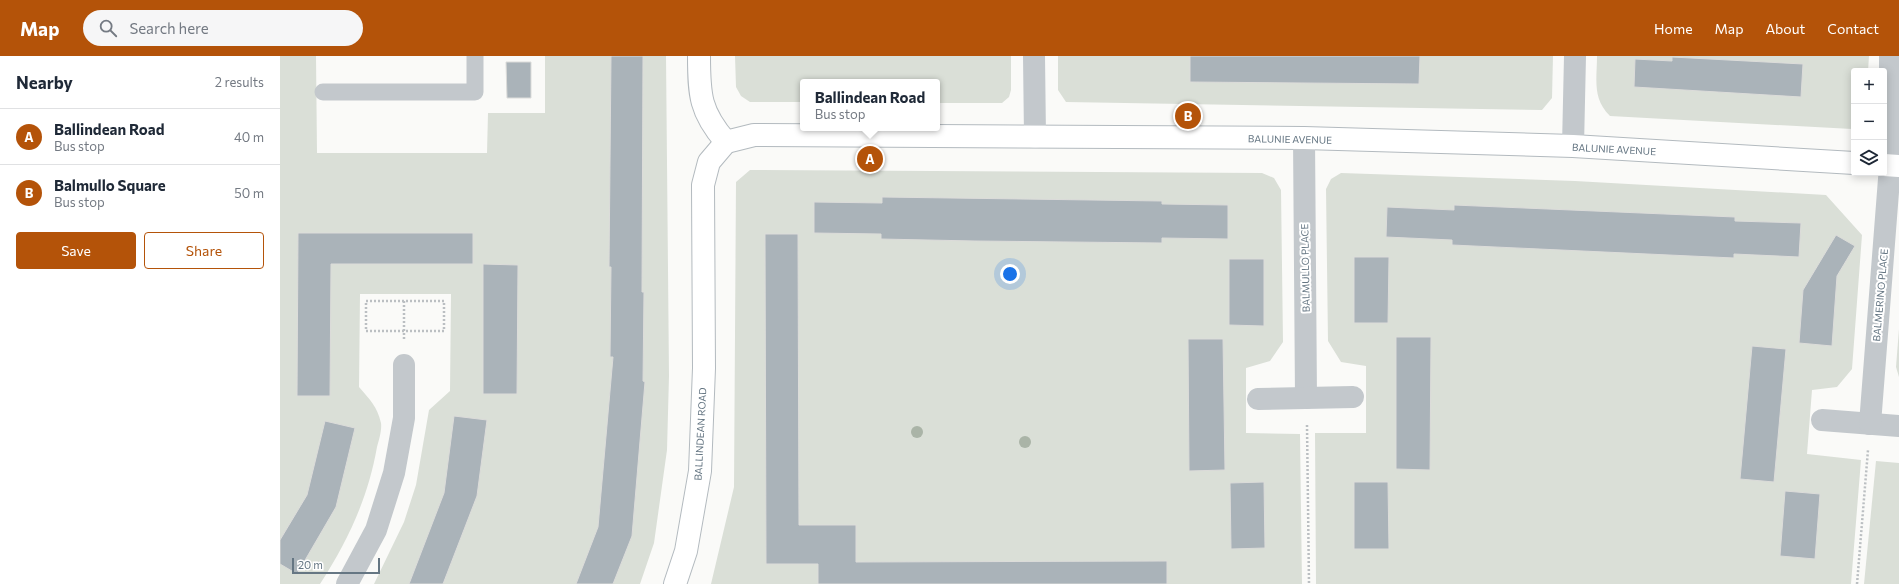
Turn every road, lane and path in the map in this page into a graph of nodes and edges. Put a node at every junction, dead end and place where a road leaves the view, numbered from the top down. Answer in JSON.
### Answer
{"nodes":[{"id":1,"x":475,"y":56,"type":"edge"},
{"id":2,"x":699,"y":56,"type":"edge"},
{"id":3,"x":1034,"y":56,"type":"edge"},
{"id":4,"x":1575,"y":56,"type":"edge"},
{"id":5,"x":1890,"y":56,"type":"edge"},
{"id":6,"x":323,"y":92,"type":"dead end"},
{"id":7,"x":1035,"y":137,"type":"junction"},
{"id":8,"x":1304,"y":138,"type":"junction"},
{"id":9,"x":726,"y":142,"type":"junction"},
{"id":10,"x":1573,"y":146,"type":"junction"},
{"id":11,"x":1851,"y":164,"type":"edge"},
{"id":12,"x":1891,"y":166,"type":"edge"},
{"id":13,"x":404,"y":301,"type":"junction"},
{"id":14,"x":404,"y":331,"type":"junction"},
{"id":15,"x":404,"y":365,"type":"joint"},
{"id":16,"x":1353,"y":397,"type":"dead end"},
{"id":17,"x":1306,"y":398,"type":"junction"},
{"id":18,"x":1258,"y":399,"type":"dead end"},
{"id":19,"x":1822,"y":420,"type":"dead end"},
{"id":20,"x":1870,"y":424,"type":"junction"},
{"id":21,"x":1899,"y":426,"type":"edge"},
{"id":22,"x":347,"y":584,"type":"edge"},
{"id":23,"x":676,"y":584,"type":"edge"},
{"id":24,"x":1309,"y":584,"type":"edge"},
{"id":25,"x":1857,"y":584,"type":"edge"}],
"edges":[{"from":1,"to":6,"type":"lane"},
{"from":2,"to":9,"type":"street"},
{"from":3,"to":7,"type":"street"},
{"from":4,"to":10,"type":"street"},
{"from":5,"to":12,"type":"street","name":"BALMERINO PLACE"},
{"from":7,"to":8,"type":"street","name":"BALUNIE AVENUE"},
{"from":7,"to":9,"type":"street","name":"BALUNIE AVENUE"},
{"from":8,"to":10,"type":"street","name":"BALUNIE AVENUE"},
{"from":8,"to":17,"type":"street","name":"BALMULLO PLACE"},
{"from":9,"to":23,"type":"street","name":"BALLINDEAN ROAD"},
{"from":10,"to":11,"type":"street","name":"BALUNIE AVENUE"},
{"from":12,"to":20,"type":"street","name":"BALMERINO PLACE"},
{"from":13,"to":14,"type":"path"},
{"from":13,"to":14,"type":"path"},
{"from":13,"to":14,"type":"path"},
{"from":14,"to":15,"type":"path"},
{"from":15,"to":22,"type":"street"},
{"from":16,"to":17,"type":"street"},
{"from":17,"to":18,"type":"street"},
{"from":17,"to":24,"type":"path"},
{"from":19,"to":20,"type":"street"},
{"from":20,"to":21,"type":"street"},
{"from":20,"to":25,"type":"path"}]}
